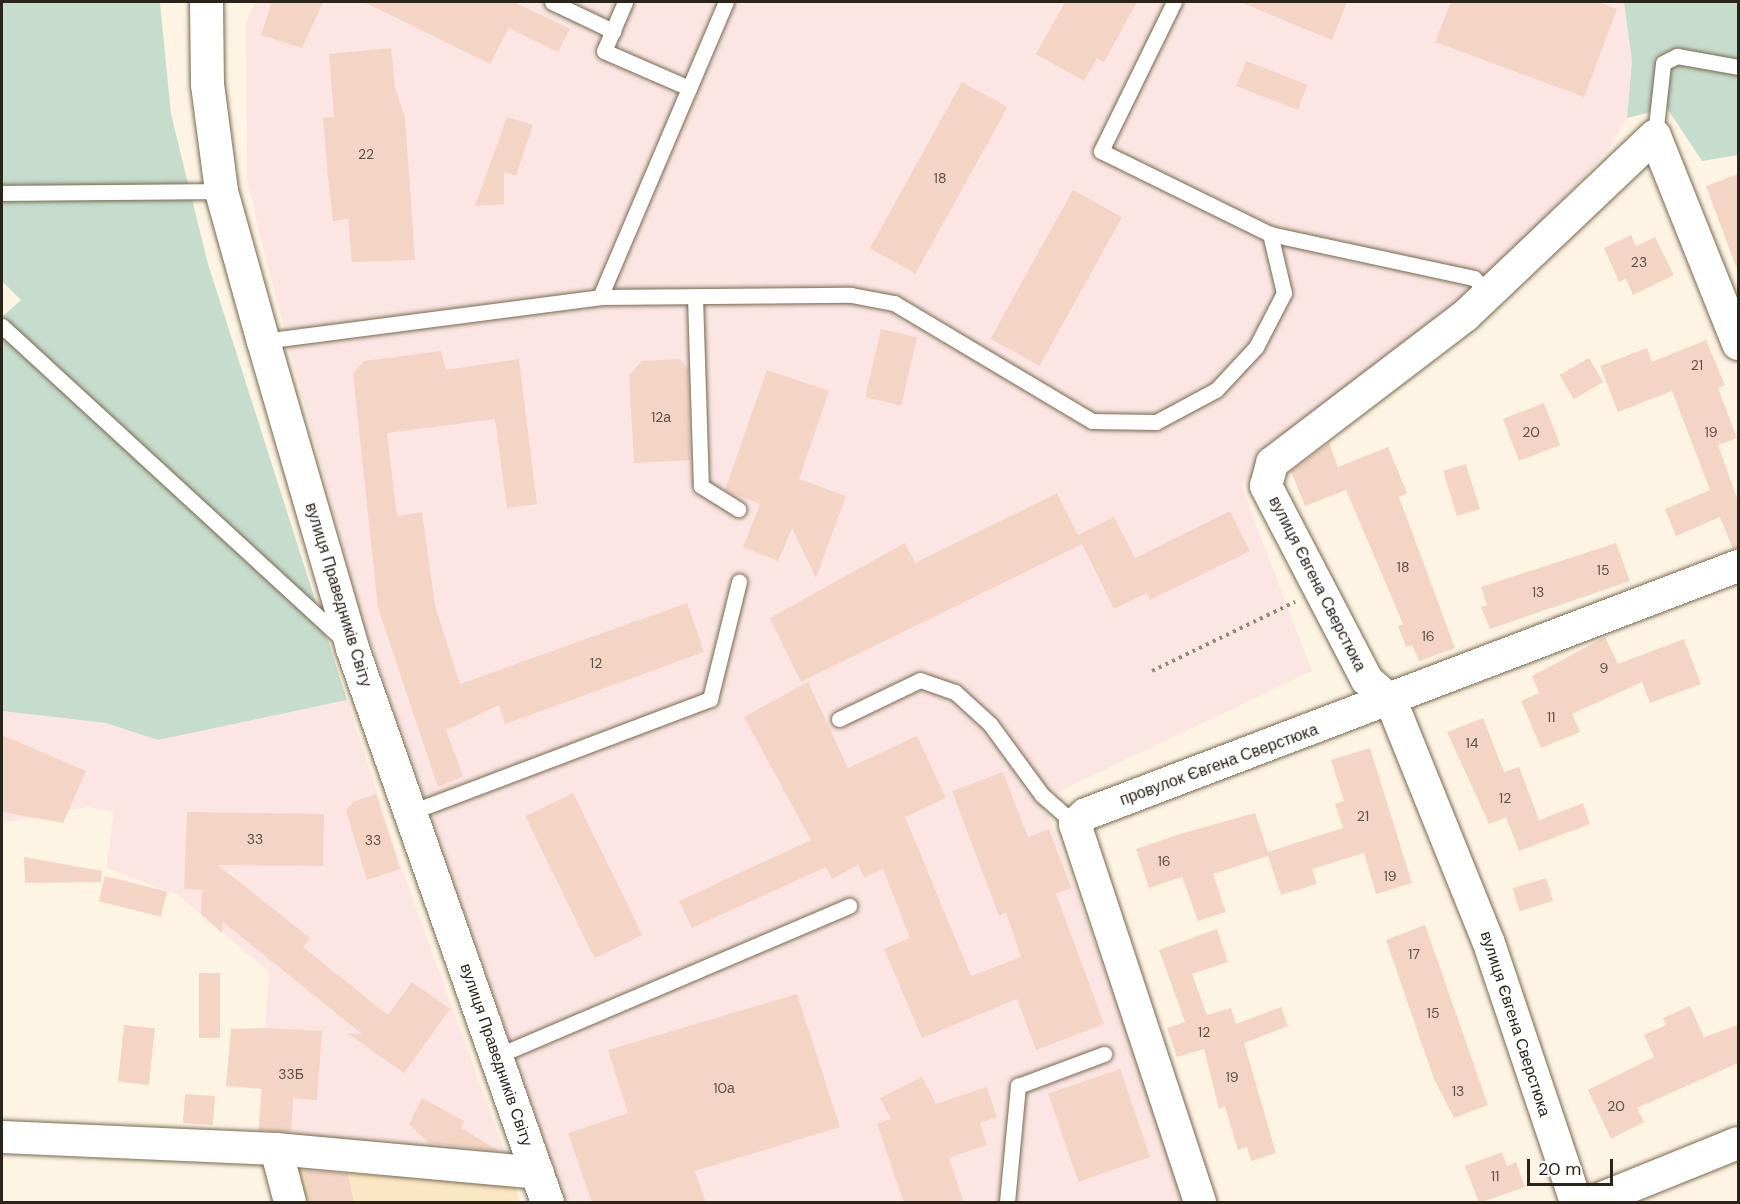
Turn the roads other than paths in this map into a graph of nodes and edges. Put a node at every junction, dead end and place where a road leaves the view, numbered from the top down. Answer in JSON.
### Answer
{"nodes":[{"id":1,"x":206,"y":2,"type":"edge"},
{"id":2,"x":552,"y":2,"type":"edge"},
{"id":3,"x":625,"y":2,"type":"edge"},
{"id":4,"x":726,"y":2,"type":"edge"},
{"id":5,"x":1173,"y":2,"type":"edge"},
{"id":6,"x":613,"y":31,"type":"junction"},
{"id":7,"x":1738,"y":67,"type":"edge"},
{"id":8,"x":689,"y":88,"type":"junction"},
{"id":9,"x":1655,"y":136,"type":"junction"},
{"id":10,"x":221,"y":191,"type":"junction"},
{"id":11,"x":2,"y":193,"type":"edge"},
{"id":12,"x":1270,"y":234,"type":"junction"},
{"id":13,"x":1489,"y":294,"type":"junction"},
{"id":14,"x":600,"y":297,"type":"junction"},
{"id":15,"x":695,"y":297,"type":"junction"},
{"id":16,"x":2,"y":327,"type":"edge"},
{"id":17,"x":262,"y":341,"type":"junction"},
{"id":18,"x":1738,"y":344,"type":"edge"},
{"id":19,"x":738,"y":509,"type":"dead end"},
{"id":20,"x":1738,"y":567,"type":"edge"},
{"id":21,"x":739,"y":582,"type":"dead end"},
{"id":22,"x":352,"y":648,"type":"junction"},
{"id":23,"x":1391,"y":701,"type":"junction"},
{"id":24,"x":839,"y":719,"type":"dead end"},
{"id":25,"x":411,"y":812,"type":"junction"},
{"id":26,"x":1075,"y":824,"type":"junction"},
{"id":27,"x":849,"y":906,"type":"dead end"},
{"id":28,"x":1104,"y":1054,"type":"dead end"},
{"id":29,"x":497,"y":1056,"type":"junction"},
{"id":30,"x":2,"y":1137,"type":"edge"},
{"id":31,"x":1738,"y":1143,"type":"edge"},
{"id":32,"x":276,"y":1149,"type":"junction"},
{"id":33,"x":542,"y":1188,"type":"edge"},
{"id":34,"x":290,"y":1203,"type":"edge"},
{"id":35,"x":1007,"y":1203,"type":"edge"},
{"id":36,"x":1200,"y":1203,"type":"edge"},
{"id":37,"x":1576,"y":1203,"type":"edge"},
{"id":38,"x":1592,"y":1203,"type":"edge"}],
"edges":[{"from":1,"to":10,"type":"main road","name":"вулиця Праведників Світу"},
{"from":2,"to":6,"type":"lane"},
{"from":3,"to":6,"type":"lane"},
{"from":4,"to":8,"type":"lane"},
{"from":5,"to":12,"type":"lane"},
{"from":6,"to":8,"type":"lane"},
{"from":7,"to":9,"type":"lane"},
{"from":8,"to":14,"type":"lane"},
{"from":9,"to":13,"type":"street","name":"вулиця Євгена Сверстюка"},
{"from":9,"to":18,"type":"street"},
{"from":10,"to":11,"type":"lane"},
{"from":10,"to":17,"type":"main road","name":"вулиця Праведників Світу"},
{"from":12,"to":13,"type":"lane"},
{"from":12,"to":15,"type":"lane"},
{"from":13,"to":23,"type":"street","name":"вулиця Євгена Сверстюка"},
{"from":14,"to":15,"type":"lane"},
{"from":14,"to":17,"type":"lane"},
{"from":15,"to":19,"type":"lane"},
{"from":16,"to":22,"type":"lane"},
{"from":17,"to":22,"type":"main road","name":"вулиця Праведників Світу"},
{"from":20,"to":23,"type":"street","name":"провулок Євгена Сверстюка"},
{"from":21,"to":25,"type":"lane"},
{"from":22,"to":25,"type":"main road","name":"вулиця Праведників Світу"},
{"from":23,"to":26,"type":"street","name":"провулок Євгена Сверстюка"},
{"from":23,"to":37,"type":"street","name":"вулиця Євгена Сверстюка"},
{"from":24,"to":26,"type":"lane"},
{"from":25,"to":29,"type":"main road","name":"вулиця Праведників Світу"},
{"from":26,"to":36,"type":"street"},
{"from":27,"to":29,"type":"lane"},
{"from":28,"to":35,"type":"lane"},
{"from":29,"to":33,"type":"main road","name":"вулиця Праведників Світу"},
{"from":30,"to":32,"type":"street","name":"вулиця Праведників Світу"},
{"from":31,"to":38,"type":"street"},
{"from":32,"to":33,"type":"street","name":"вулиця Праведників Світу"},
{"from":32,"to":34,"type":"street"}]}
